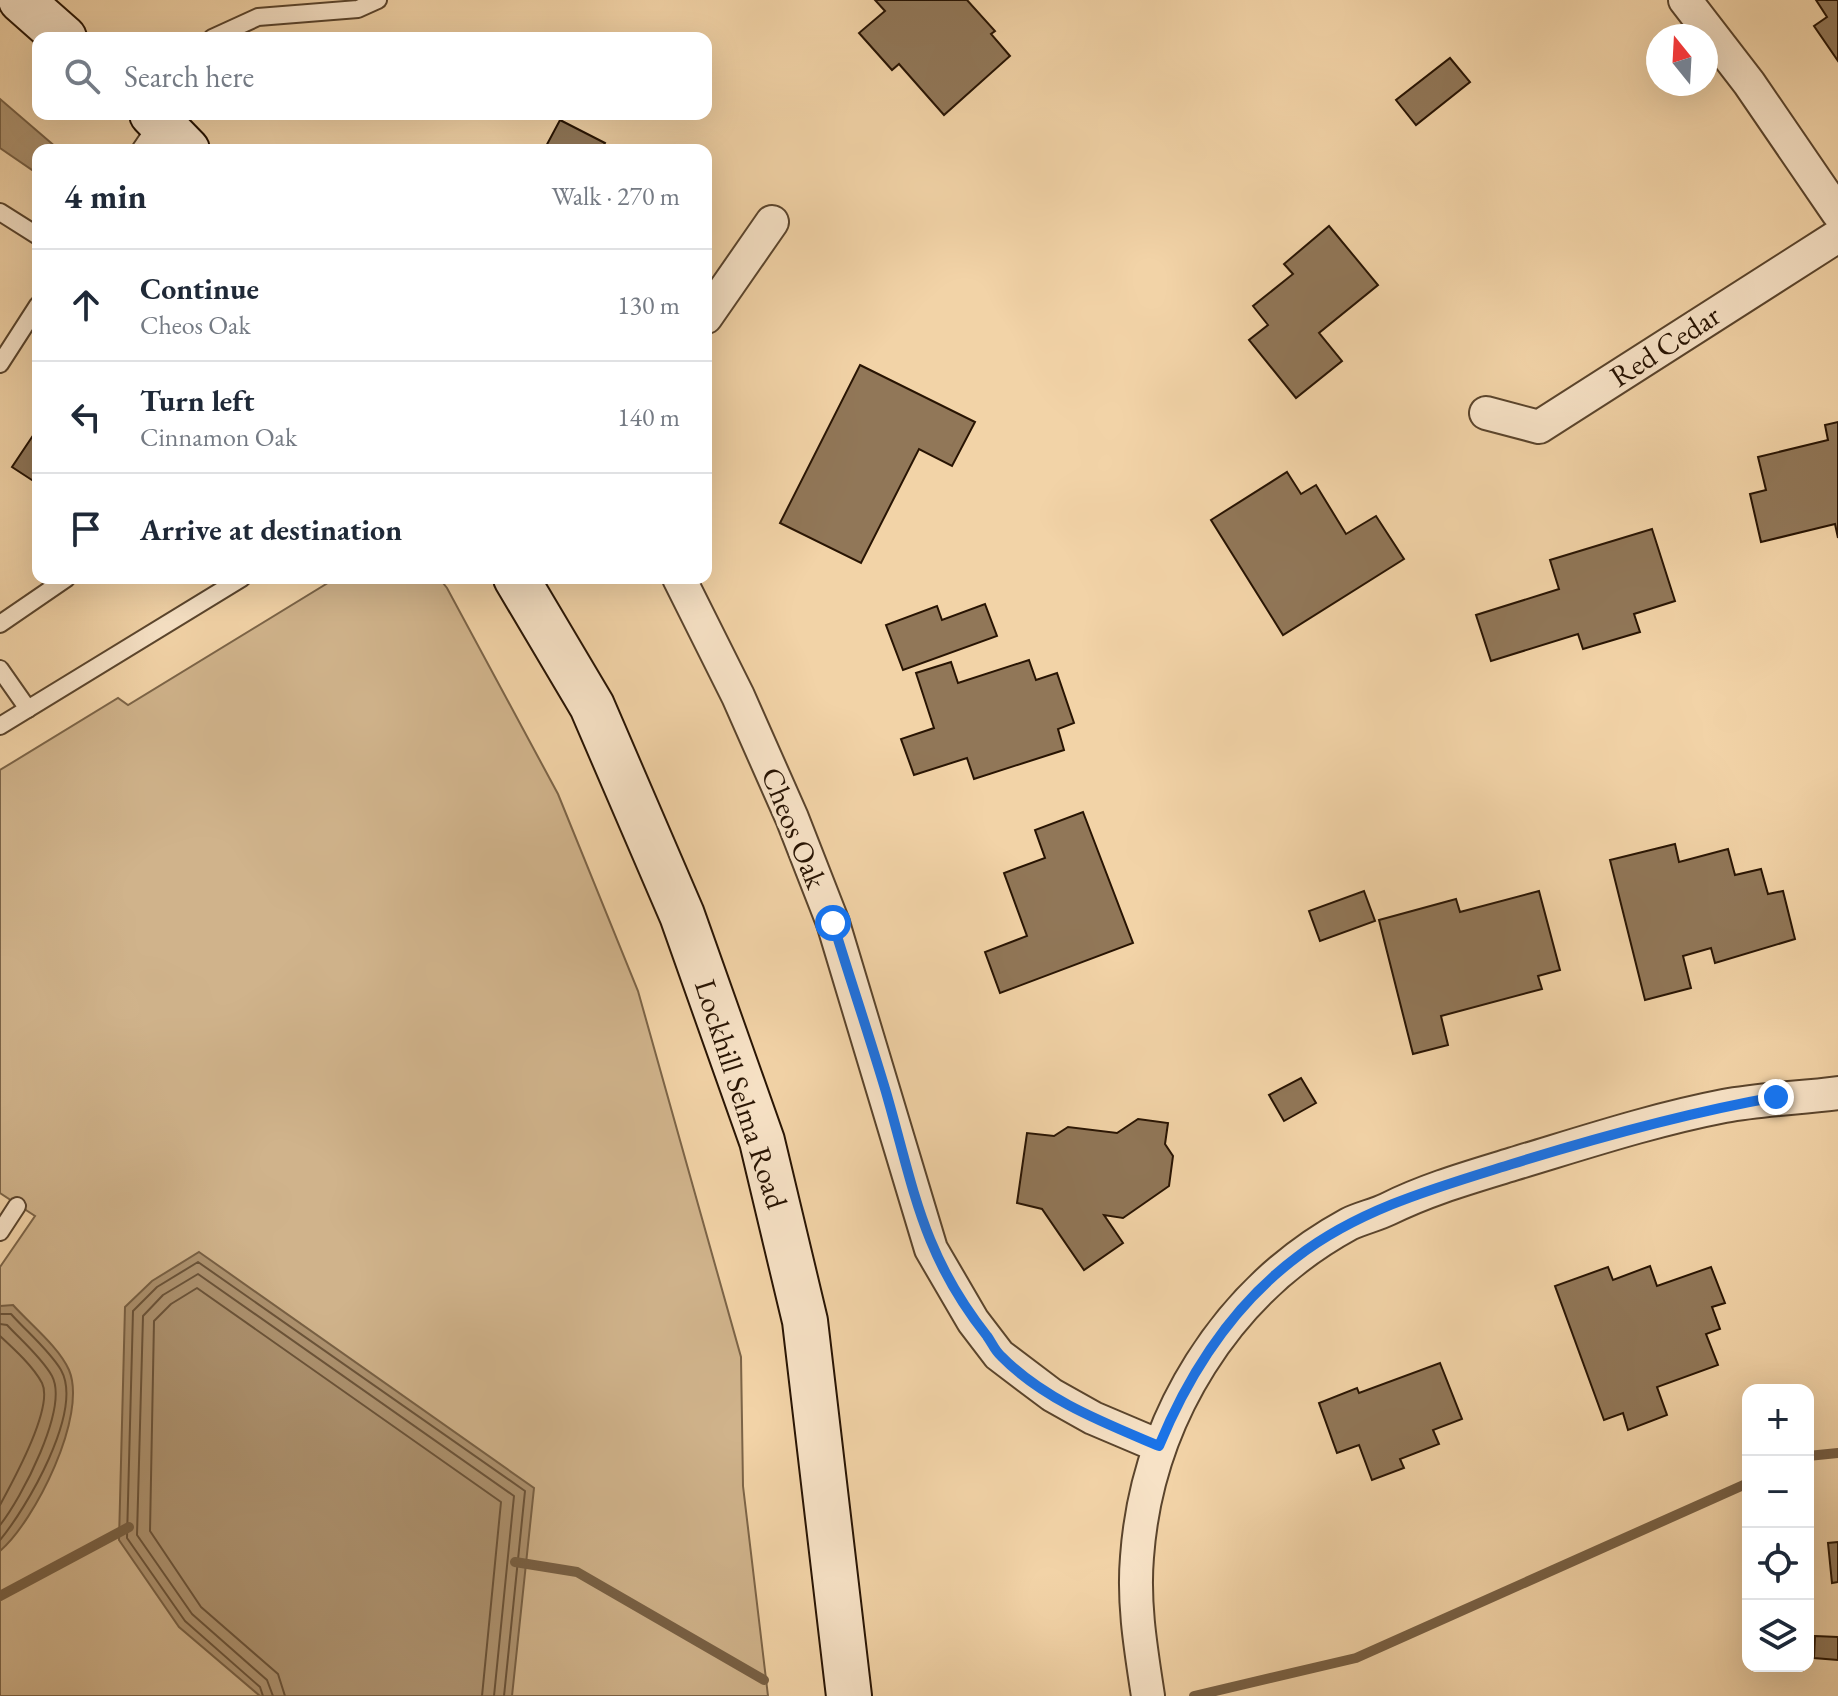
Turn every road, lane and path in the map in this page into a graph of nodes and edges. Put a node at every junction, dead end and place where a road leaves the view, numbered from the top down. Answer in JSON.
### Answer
{"nodes":[{"id":1,"x":21,"y":0,"type":"edge"},
{"id":2,"x":378,"y":0,"type":"edge"},
{"id":3,"x":1685,"y":0,"type":"edge"},
{"id":4,"x":57,"y":32,"type":"edge"},
{"id":5,"x":225,"y":32,"type":"edge"},
{"id":6,"x":0,"y":212,"type":"edge"},
{"id":7,"x":1838,"y":213,"type":"edge"},
{"id":8,"x":772,"y":222,"type":"dead end"},
{"id":9,"x":32,"y":232,"type":"edge"},
{"id":10,"x":1838,"y":236,"type":"edge"},
{"id":11,"x":712,"y":308,"type":"edge"},
{"id":12,"x":32,"y":314,"type":"edge"},
{"id":13,"x":0,"y":364,"type":"edge"},
{"id":14,"x":1486,"y":413,"type":"dead end"},
{"id":15,"x":58,"y":584,"type":"edge"},
{"id":16,"x":232,"y":584,"type":"edge"},
{"id":17,"x":520,"y":584,"type":"edge"},
{"id":18,"x":682,"y":584,"type":"edge"},
{"id":19,"x":0,"y":624,"type":"edge"},
{"id":20,"x":0,"y":669,"type":"edge"},
{"id":21,"x":28,"y":709,"type":"junction"},
{"id":22,"x":0,"y":726,"type":"edge"},
{"id":23,"x":1838,"y":1093,"type":"edge"},
{"id":24,"x":17,"y":1206,"type":"dead end"},
{"id":25,"x":0,"y":1232,"type":"edge"},
{"id":26,"x":1159,"y":1446,"type":"junction"},
{"id":27,"x":1147,"y":1690,"type":"edge"},
{"id":28,"x":849,"y":1696,"type":"edge"}],
"edges":[{"from":1,"to":4,"type":"main road"},
{"from":2,"to":5,"type":"lane"},
{"from":3,"to":7,"type":"street"},
{"from":6,"to":9,"type":"lane"},
{"from":8,"to":11,"type":"street"},
{"from":10,"to":14,"type":"street","name":"Red Cedar"},
{"from":12,"to":13,"type":"lane"},
{"from":15,"to":19,"type":"lane"},
{"from":16,"to":21,"type":"lane"},
{"from":17,"to":28,"type":"main road","name":"Lockhill Selma Road"},
{"from":18,"to":26,"type":"street","name":"Cheos Oak"},
{"from":20,"to":21,"type":"lane"},
{"from":21,"to":22,"type":"lane"},
{"from":23,"to":26,"type":"street"},
{"from":24,"to":25,"type":"lane"},
{"from":26,"to":27,"type":"street"}]}
